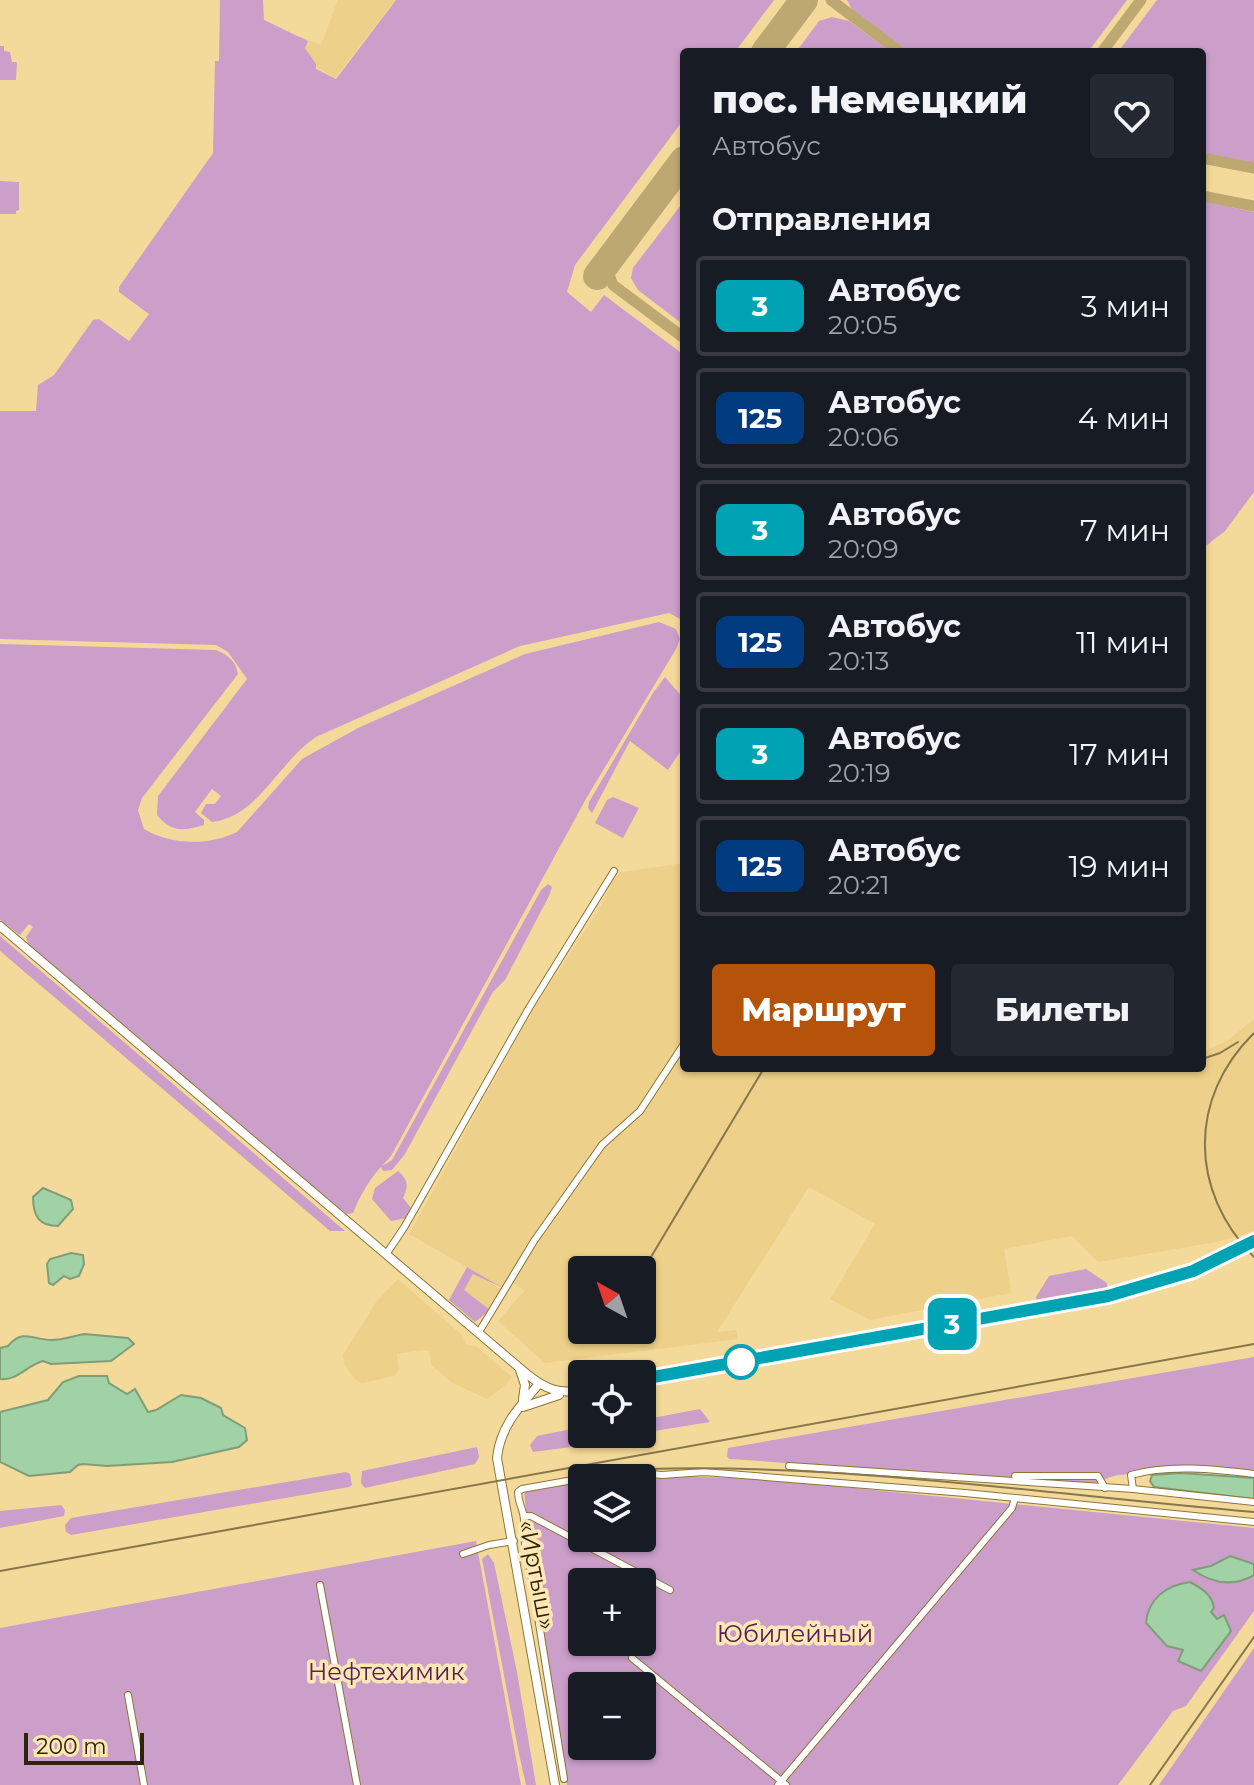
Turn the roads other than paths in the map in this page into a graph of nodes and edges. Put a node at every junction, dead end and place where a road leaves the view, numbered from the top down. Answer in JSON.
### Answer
{"nodes":[{"id":1,"x":614,"y":871,"type":"dead end"},
{"id":2,"x":0,"y":926,"type":"edge"},
{"id":3,"x":680,"y":1050,"type":"edge"},
{"id":4,"x":1254,"y":1241,"type":"edge"},
{"id":5,"x":387,"y":1253,"type":"junction"},
{"id":6,"x":479,"y":1332,"type":"junction"},
{"id":7,"x":517,"y":1366,"type":"junction"},
{"id":8,"x":656,"y":1377,"type":"edge"},
{"id":9,"x":539,"y":1384,"type":"junction"},
{"id":10,"x":568,"y":1392,"type":"edge"},
{"id":11,"x":563,"y":1393,"type":"junction"},
{"id":12,"x":516,"y":1412,"type":"junction"},
{"id":13,"x":789,"y":1466,"type":"dead end"},
{"id":14,"x":1254,"y":1474,"type":"edge"},
{"id":15,"x":1015,"y":1476,"type":"dead end"},
{"id":16,"x":1105,"y":1488,"type":"junction"},
{"id":17,"x":1133,"y":1489,"type":"junction"},
{"id":18,"x":1015,"y":1498,"type":"junction"},
{"id":19,"x":1254,"y":1502,"type":"edge"},
{"id":20,"x":524,"y":1516,"type":"junction"},
{"id":21,"x":1254,"y":1522,"type":"edge"},
{"id":22,"x":522,"y":1540,"type":"junction"},
{"id":23,"x":510,"y":1542,"type":"junction"},
{"id":24,"x":463,"y":1554,"type":"dead end"},
{"id":25,"x":320,"y":1585,"type":"dead end"},
{"id":26,"x":670,"y":1590,"type":"dead end"},
{"id":27,"x":632,"y":1658,"type":"dead end"},
{"id":28,"x":128,"y":1695,"type":"dead end"},
{"id":29,"x":564,"y":1779,"type":"dead end"},
{"id":30,"x":782,"y":1784,"type":"edge"},
{"id":31,"x":144,"y":1785,"type":"edge"},
{"id":32,"x":357,"y":1785,"type":"edge"},
{"id":33,"x":555,"y":1785,"type":"edge"}],
"edges":[{"from":1,"to":5,"type":"street"},
{"from":2,"to":5,"type":"main road"},
{"from":3,"to":6,"type":"street"},
{"from":4,"to":8,"type":"main road"},
{"from":5,"to":6,"type":"main road"},
{"from":6,"to":7,"type":"main road"},
{"from":7,"to":9,"type":"main road"},
{"from":7,"to":12,"type":"main road"},
{"from":9,"to":11,"type":"main road"},
{"from":9,"to":12,"type":"main road","name":"«Иртыш»"},
{"from":10,"to":11,"type":"main road"},
{"from":11,"to":12,"type":"main road"},
{"from":12,"to":23,"type":"main road","name":"«Иртыш»"},
{"from":13,"to":16,"type":"street"},
{"from":14,"to":17,"type":"street"},
{"from":15,"to":16,"type":"street"},
{"from":16,"to":17,"type":"street"},
{"from":17,"to":19,"type":"street"},
{"from":18,"to":20,"type":"street"},
{"from":18,"to":21,"type":"street"},
{"from":18,"to":30,"type":"street"},
{"from":20,"to":22,"type":"street"},
{"from":20,"to":26,"type":"street"},
{"from":22,"to":23,"type":"street"},
{"from":22,"to":29,"type":"street"},
{"from":23,"to":24,"type":"street"},
{"from":23,"to":33,"type":"main road","name":"«Иртыш»"},
{"from":25,"to":32,"type":"street"},
{"from":27,"to":30,"type":"street"},
{"from":28,"to":31,"type":"street"}]}
